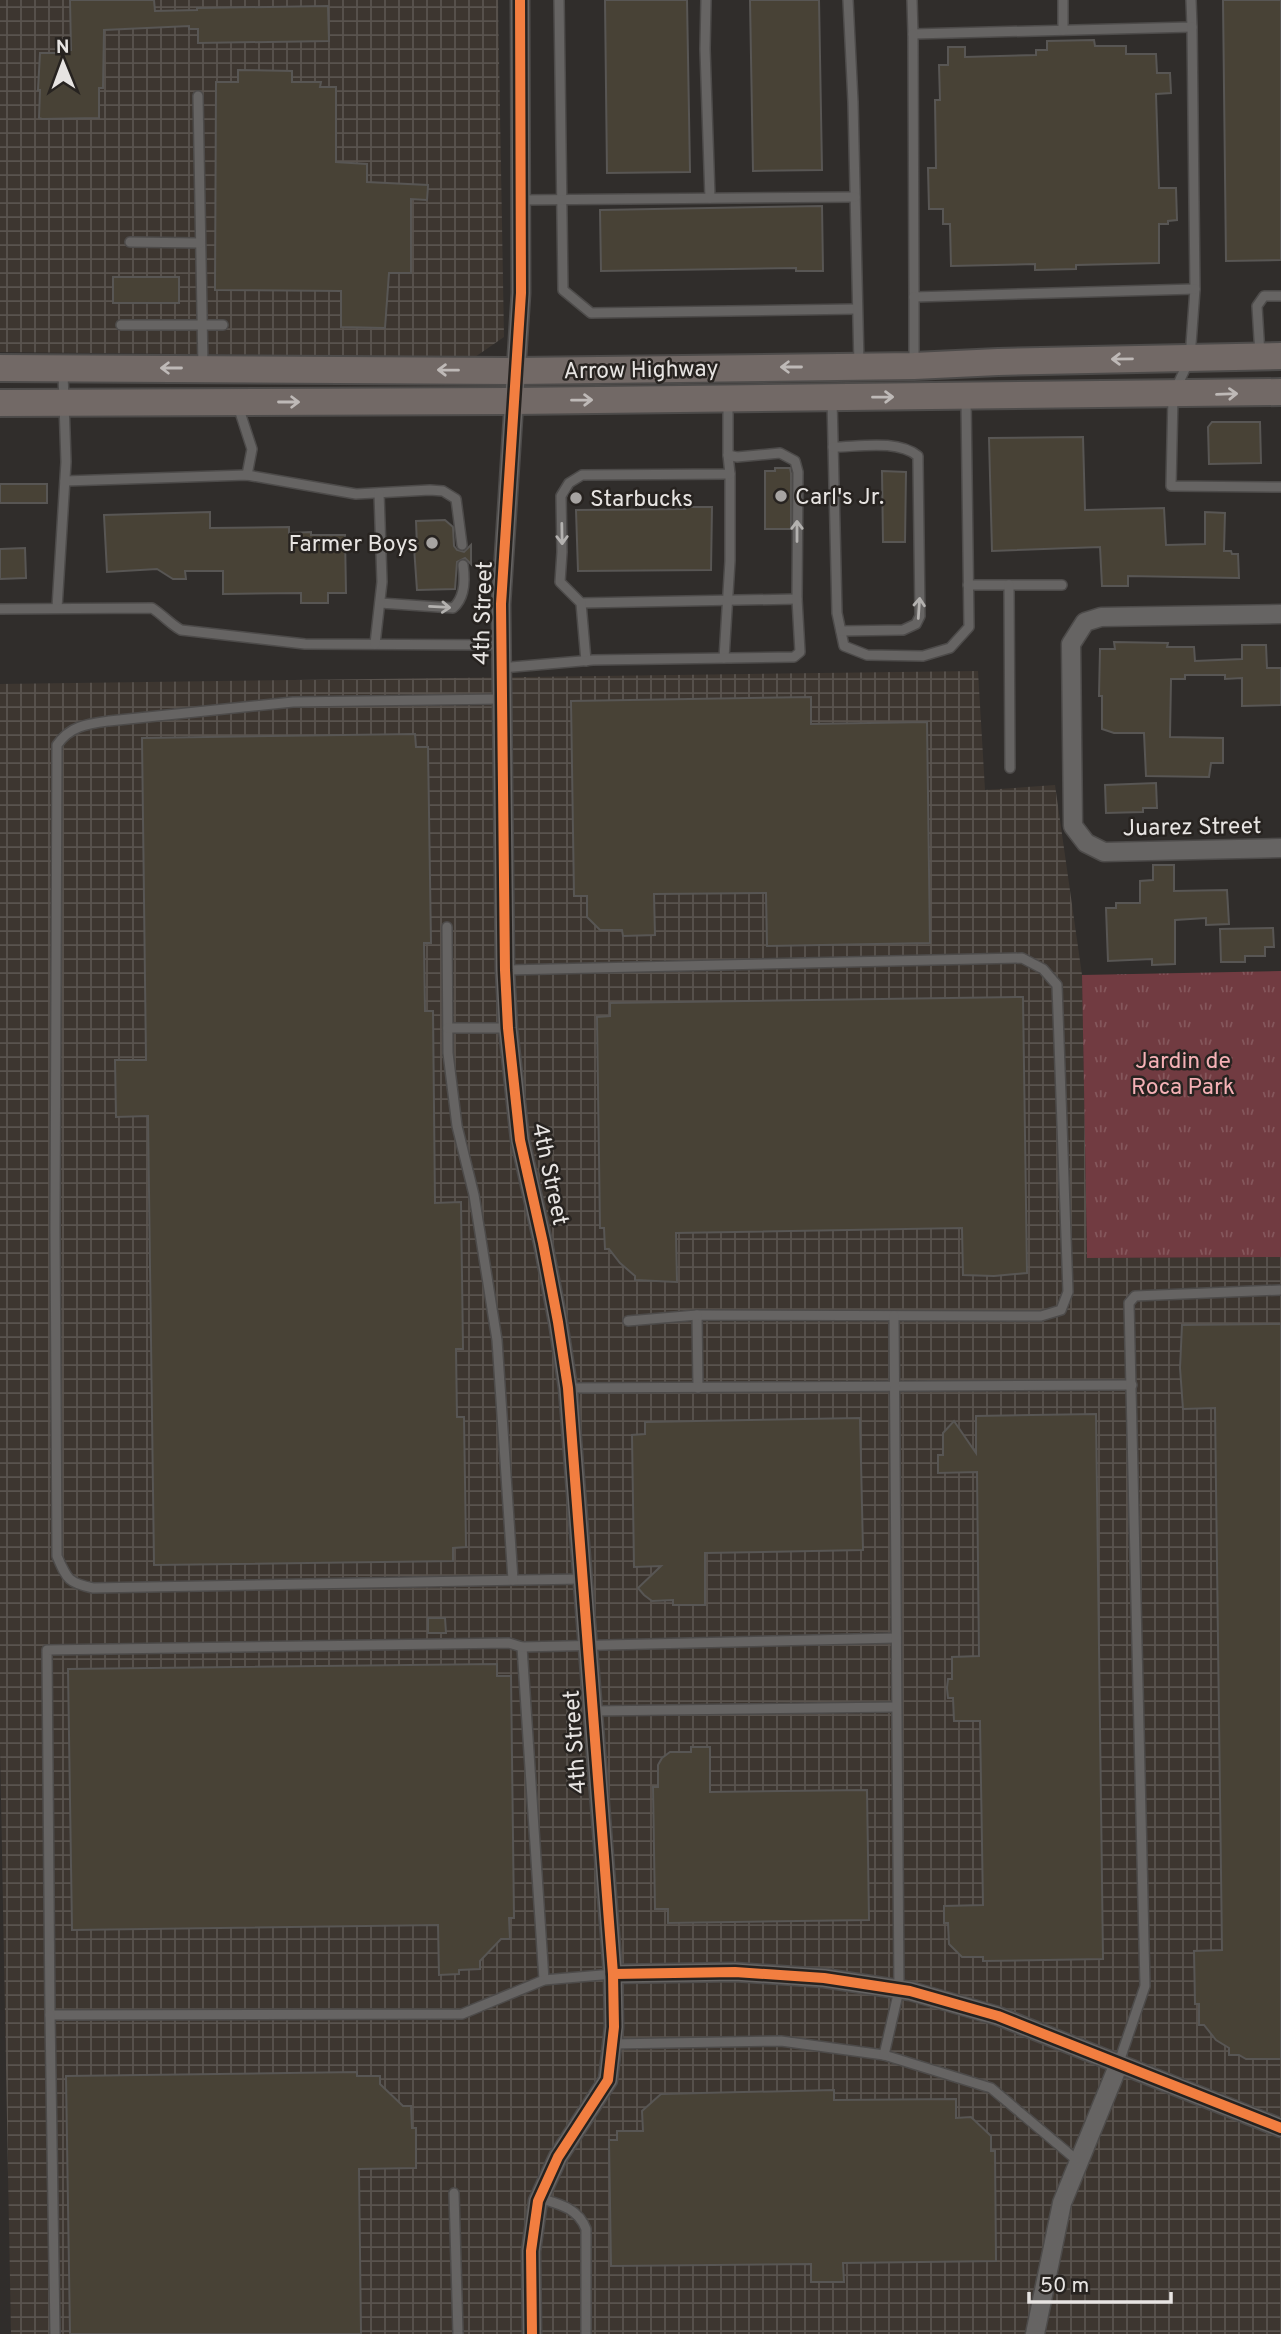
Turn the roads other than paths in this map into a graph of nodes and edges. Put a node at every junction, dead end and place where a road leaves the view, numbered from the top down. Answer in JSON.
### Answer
{"nodes":[{"id":1,"x":520,"y":0,"type":"edge"},
{"id":2,"x":559,"y":0,"type":"edge"},
{"id":3,"x":706,"y":0,"type":"edge"},
{"id":4,"x":848,"y":0,"type":"edge"},
{"id":5,"x":912,"y":0,"type":"edge"},
{"id":6,"x":1063,"y":0,"type":"edge"},
{"id":7,"x":1191,"y":0,"type":"edge"},
{"id":8,"x":1192,"y":27,"type":"junction"},
{"id":9,"x":1063,"y":30,"type":"junction"},
{"id":10,"x":913,"y":34,"type":"junction"},
{"id":11,"x":198,"y":96,"type":"dead end"},
{"id":12,"x":855,"y":197,"type":"junction"},
{"id":13,"x":710,"y":198,"type":"junction"},
{"id":14,"x":562,"y":199,"type":"junction"},
{"id":15,"x":520,"y":200,"type":"junction"},
{"id":16,"x":130,"y":242,"type":"dead end"},
{"id":17,"x":201,"y":243,"type":"junction"},
{"id":18,"x":1195,"y":289,"type":"junction"},
{"id":19,"x":1281,"y":296,"type":"edge"},
{"id":20,"x":914,"y":297,"type":"junction"},
{"id":21,"x":857,"y":309,"type":"junction"},
{"id":22,"x":121,"y":325,"type":"dead end"},
{"id":23,"x":202,"y":325,"type":"junction"},
{"id":24,"x":223,"y":325,"type":"dead end"},
{"id":25,"x":1271,"y":357,"type":"edge"},
{"id":26,"x":1191,"y":358,"type":"junction"},
{"id":27,"x":914,"y":366,"type":"junction"},
{"id":28,"x":859,"y":367,"type":"junction"},
{"id":29,"x":0,"y":368,"type":"edge"},
{"id":30,"x":203,"y":368,"type":"junction"},
{"id":31,"x":63,"y":369,"type":"junction"},
{"id":32,"x":516,"y":371,"type":"junction"},
{"id":33,"x":1281,"y":392,"type":"edge"},
{"id":34,"x":1173,"y":395,"type":"junction"},
{"id":35,"x":966,"y":396,"type":"junction"},
{"id":36,"x":728,"y":398,"type":"junction"},
{"id":37,"x":832,"y":398,"type":"junction"},
{"id":38,"x":514,"y":401,"type":"junction"},
{"id":39,"x":237,"y":402,"type":"junction"},
{"id":40,"x":0,"y":403,"type":"edge"},
{"id":41,"x":65,"y":403,"type":"junction"},
{"id":42,"x":833,"y":447,"type":"junction"},
{"id":43,"x":727,"y":455,"type":"junction"},
{"id":44,"x":730,"y":474,"type":"junction"},
{"id":45,"x":247,"y":475,"type":"junction"},
{"id":46,"x":65,"y":481,"type":"junction"},
{"id":47,"x":1281,"y":487,"type":"edge"},
{"id":48,"x":379,"y":493,"type":"junction"},
{"id":49,"x":462,"y":545,"type":"dead end"},
{"id":50,"x":463,"y":565,"type":"dead end"},
{"id":51,"x":1062,"y":584,"type":"dead end"},
{"id":52,"x":968,"y":585,"type":"junction"},
{"id":53,"x":1009,"y":585,"type":"junction"},
{"id":54,"x":727,"y":599,"type":"junction"},
{"id":55,"x":797,"y":599,"type":"junction"},
{"id":56,"x":380,"y":603,"type":"junction"},
{"id":57,"x":581,"y":603,"type":"junction"},
{"id":58,"x":57,"y":608,"type":"junction"},
{"id":59,"x":0,"y":609,"type":"edge"},
{"id":60,"x":1281,"y":614,"type":"edge"},
{"id":61,"x":841,"y":631,"type":"junction"},
{"id":62,"x":375,"y":644,"type":"junction"},
{"id":63,"x":501,"y":645,"type":"junction"},
{"id":64,"x":724,"y":658,"type":"junction"},
{"id":65,"x":586,"y":661,"type":"junction"},
{"id":66,"x":501,"y":668,"type":"junction"},
{"id":67,"x":501,"y":699,"type":"junction"},
{"id":68,"x":1010,"y":768,"type":"dead end"},
{"id":69,"x":1281,"y":848,"type":"edge"},
{"id":70,"x":447,"y":927,"type":"dead end"},
{"id":71,"x":505,"y":970,"type":"junction"},
{"id":72,"x":448,"y":1028,"type":"junction"},
{"id":73,"x":508,"y":1028,"type":"junction"},
{"id":74,"x":1281,"y":1290,"type":"edge"},
{"id":75,"x":697,"y":1315,"type":"junction"},
{"id":76,"x":894,"y":1316,"type":"junction"},
{"id":77,"x":628,"y":1321,"type":"dead end"},
{"id":78,"x":1132,"y":1385,"type":"junction"},
{"id":79,"x":894,"y":1387,"type":"junction"},
{"id":80,"x":568,"y":1388,"type":"junction"},
{"id":81,"x":698,"y":1388,"type":"junction"},
{"id":82,"x":513,"y":1580,"type":"junction"},
{"id":83,"x":582,"y":1580,"type":"junction"},
{"id":84,"x":896,"y":1638,"type":"junction"},
{"id":85,"x":587,"y":1645,"type":"junction"},
{"id":86,"x":522,"y":1647,"type":"junction"},
{"id":87,"x":897,"y":1707,"type":"junction"},
{"id":88,"x":593,"y":1711,"type":"junction"},
{"id":89,"x":613,"y":1974,"type":"junction"},
{"id":90,"x":544,"y":1980,"type":"junction"},
{"id":91,"x":899,"y":1990,"type":"junction"},
{"id":92,"x":50,"y":2015,"type":"junction"},
{"id":93,"x":612,"y":2044,"type":"junction"},
{"id":94,"x":884,"y":2055,"type":"junction"},
{"id":95,"x":1118,"y":2066,"type":"junction"},
{"id":96,"x":1281,"y":2128,"type":"edge"},
{"id":97,"x":1079,"y":2162,"type":"junction"},
{"id":98,"x":454,"y":2193,"type":"dead end"},
{"id":99,"x":539,"y":2198,"type":"junction"},
{"id":100,"x":55,"y":2334,"type":"edge"},
{"id":101,"x":458,"y":2334,"type":"edge"},
{"id":102,"x":531,"y":2334,"type":"edge"},
{"id":103,"x":586,"y":2334,"type":"edge"},
{"id":104,"x":1035,"y":2334,"type":"edge"}],
"edges":[{"from":1,"to":15,"type":"street","name":"4th Street"},
{"from":2,"to":14,"type":"lane"},
{"from":3,"to":13,"type":"lane"},
{"from":4,"to":12,"type":"lane"},
{"from":5,"to":10,"type":"lane"},
{"from":6,"to":9,"type":"lane"},
{"from":7,"to":8,"type":"lane"},
{"from":8,"to":9,"type":"lane"},
{"from":8,"to":18,"type":"lane"},
{"from":9,"to":10,"type":"lane"},
{"from":10,"to":20,"type":"lane"},
{"from":11,"to":17,"type":"lane"},
{"from":12,"to":13,"type":"lane"},
{"from":12,"to":21,"type":"lane"},
{"from":13,"to":14,"type":"lane"},
{"from":14,"to":15,"type":"lane"},
{"from":14,"to":21,"type":"lane"},
{"from":15,"to":32,"type":"street","name":"4th Street"},
{"from":16,"to":17,"type":"lane"},
{"from":17,"to":23,"type":"lane"},
{"from":18,"to":20,"type":"lane"},
{"from":18,"to":26,"type":"lane"},
{"from":19,"to":25,"type":"lane"},
{"from":20,"to":27,"type":"lane"},
{"from":21,"to":28,"type":"lane"},
{"from":22,"to":23,"type":"lane"},
{"from":23,"to":24,"type":"lane"},
{"from":23,"to":30,"type":"lane"},
{"from":25,"to":26,"type":"main road","name":"Arrow Highway"},
{"from":26,"to":27,"type":"main road","name":"Arrow Highway","one_way":true},
{"from":26,"to":34,"type":"lane"},
{"from":27,"to":28,"type":"main road","name":"Arrow Highway"},
{"from":28,"to":32,"type":"main road","name":"Arrow Highway","one_way":true},
{"from":29,"to":31,"type":"main road","name":"Arrow Highway"},
{"from":30,"to":31,"type":"main road","name":"Arrow Highway","one_way":true},
{"from":32,"to":30,"type":"main road","name":"Arrow Highway","one_way":true},
{"from":31,"to":41,"type":"lane"},
{"from":32,"to":38,"type":"street","name":"4th Street"},
{"from":34,"to":33,"type":"main road","name":"Arrow Highway","one_way":true},
{"from":34,"to":35,"type":"main road","name":"Arrow Highway"},
{"from":34,"to":47,"type":"lane"},
{"from":37,"to":35,"type":"main road","name":"Arrow Highway","one_way":true},
{"from":35,"to":52,"type":"lane"},
{"from":36,"to":37,"type":"main road","name":"Arrow Highway"},
{"from":38,"to":36,"type":"main road","name":"Arrow Highway","one_way":true},
{"from":36,"to":43,"type":"lane"},
{"from":37,"to":42,"type":"lane"},
{"from":39,"to":38,"type":"main road","name":"Arrow Highway","one_way":true},
{"from":38,"to":63,"type":"street","name":"4th Street"},
{"from":39,"to":41,"type":"main road","name":"Arrow Highway"},
{"from":39,"to":45,"type":"lane"},
{"from":40,"to":41,"type":"main road","name":"Arrow Highway"},
{"from":41,"to":46,"type":"lane"},
{"from":42,"to":61,"type":"lane"},
{"from":61,"to":42,"type":"lane","one_way":true},
{"from":43,"to":44,"type":"lane"},
{"from":55,"to":43,"type":"lane","one_way":true},
{"from":44,"to":54,"type":"lane"},
{"from":44,"to":57,"type":"lane","one_way":true},
{"from":45,"to":46,"type":"lane"},
{"from":45,"to":48,"type":"lane"},
{"from":46,"to":58,"type":"lane"},
{"from":48,"to":49,"type":"lane"},
{"from":48,"to":56,"type":"lane"},
{"from":56,"to":50,"type":"lane","one_way":true},
{"from":51,"to":53,"type":"lane"},
{"from":52,"to":53,"type":"lane"},
{"from":52,"to":61,"type":"lane"},
{"from":53,"to":68,"type":"lane"},
{"from":54,"to":55,"type":"lane"},
{"from":54,"to":57,"type":"lane"},
{"from":54,"to":64,"type":"lane"},
{"from":55,"to":64,"type":"lane"},
{"from":56,"to":62,"type":"lane"},
{"from":57,"to":65,"type":"lane"},
{"from":58,"to":59,"type":"lane"},
{"from":58,"to":62,"type":"lane"},
{"from":60,"to":69,"type":"street","name":"Juarez Street"},
{"from":62,"to":63,"type":"lane"},
{"from":63,"to":66,"type":"street","name":"4th Street"},
{"from":64,"to":65,"type":"lane"},
{"from":65,"to":66,"type":"lane"},
{"from":66,"to":67,"type":"street","name":"4th Street"},
{"from":67,"to":71,"type":"street","name":"4th Street"},
{"from":67,"to":82,"type":"lane"},
{"from":70,"to":72,"type":"lane"},
{"from":71,"to":73,"type":"street","name":"4th Street"},
{"from":71,"to":76,"type":"lane"},
{"from":72,"to":73,"type":"lane"},
{"from":72,"to":82,"type":"lane"},
{"from":73,"to":80,"type":"street","name":"4th Street"},
{"from":74,"to":78,"type":"lane"},
{"from":75,"to":76,"type":"lane"},
{"from":75,"to":77,"type":"lane"},
{"from":75,"to":81,"type":"lane"},
{"from":76,"to":79,"type":"lane"},
{"from":78,"to":79,"type":"lane"},
{"from":78,"to":95,"type":"lane"},
{"from":79,"to":81,"type":"lane"},
{"from":79,"to":84,"type":"lane"},
{"from":80,"to":81,"type":"lane"},
{"from":80,"to":83,"type":"street","name":"4th Street"},
{"from":82,"to":83,"type":"lane"},
{"from":83,"to":85,"type":"street","name":"4th Street"},
{"from":84,"to":85,"type":"lane"},
{"from":84,"to":87,"type":"lane"},
{"from":85,"to":86,"type":"lane"},
{"from":85,"to":88,"type":"street","name":"4th Street"},
{"from":86,"to":90,"type":"lane"},
{"from":86,"to":92,"type":"lane"},
{"from":87,"to":88,"type":"lane"},
{"from":87,"to":91,"type":"lane"},
{"from":88,"to":89,"type":"street","name":"4th Street"},
{"from":89,"to":90,"type":"lane"},
{"from":89,"to":91,"type":"street"},
{"from":89,"to":93,"type":"street","name":"4th Street"},
{"from":90,"to":92,"type":"lane"},
{"from":91,"to":94,"type":"lane"},
{"from":91,"to":95,"type":"street"},
{"from":92,"to":100,"type":"lane"},
{"from":93,"to":94,"type":"lane"},
{"from":93,"to":99,"type":"street","name":"4th Street"},
{"from":94,"to":97,"type":"lane"},
{"from":95,"to":96,"type":"street"},
{"from":95,"to":97,"type":"street"},
{"from":97,"to":104,"type":"street"},
{"from":98,"to":101,"type":"lane"},
{"from":99,"to":102,"type":"street","name":"4th Street"},
{"from":99,"to":103,"type":"lane"}]}
